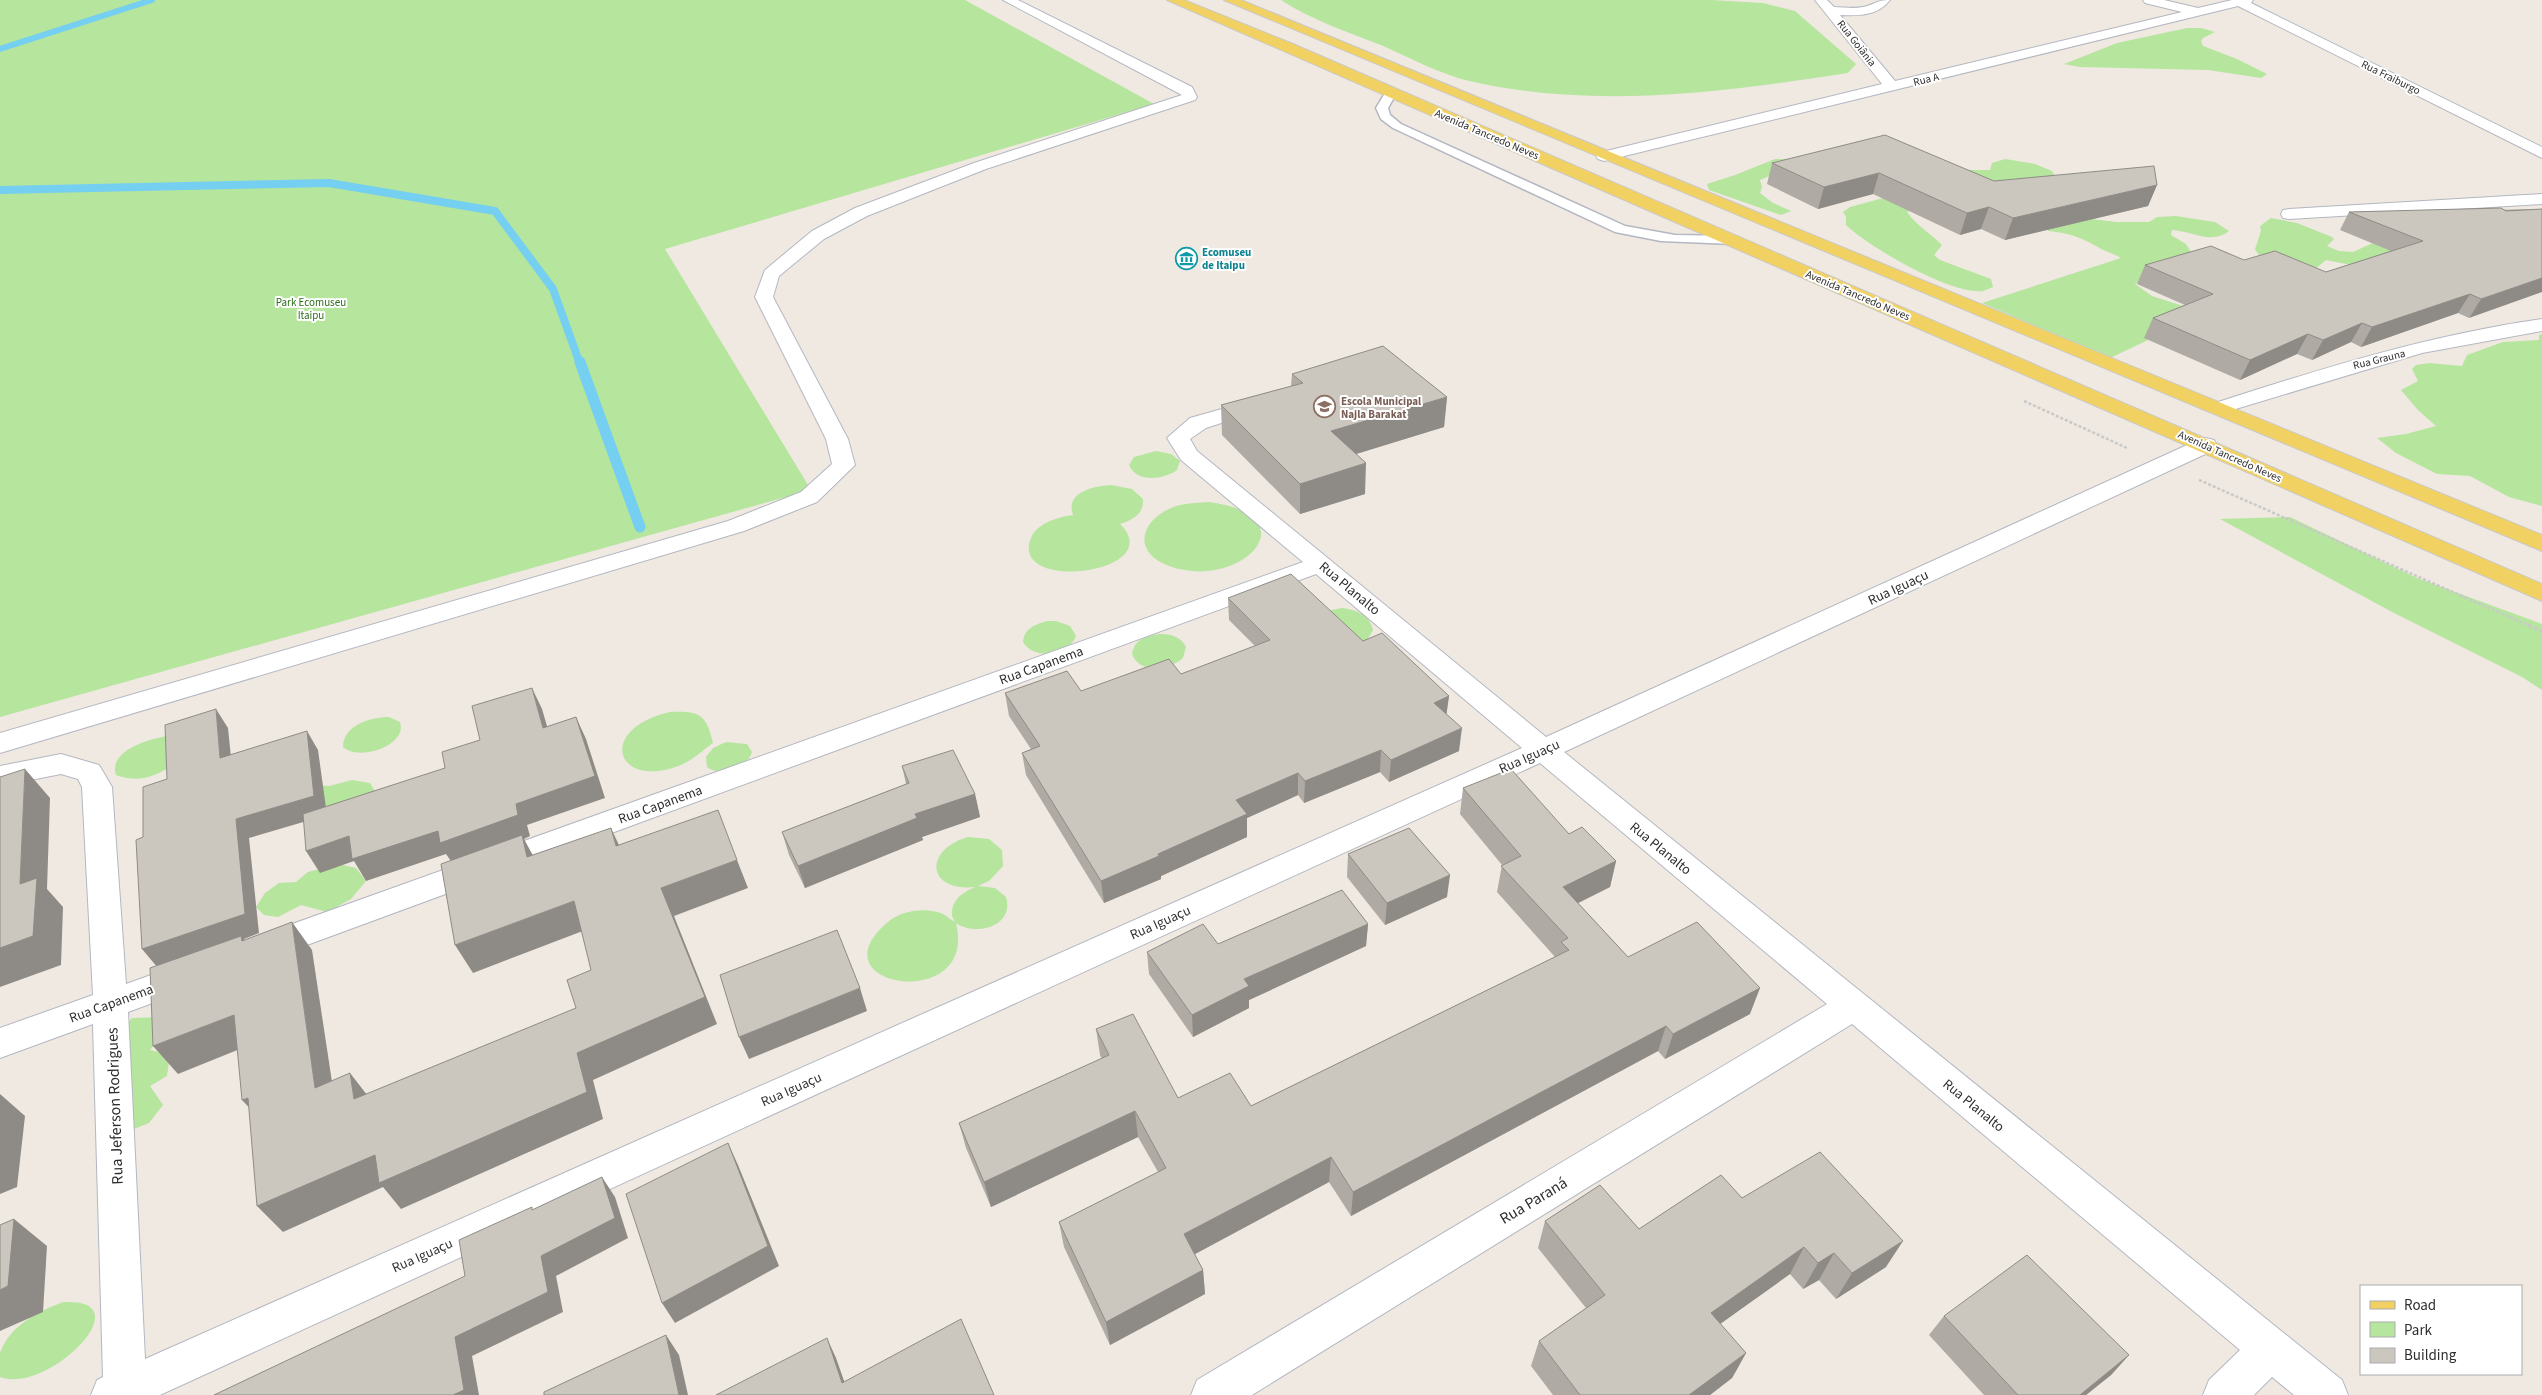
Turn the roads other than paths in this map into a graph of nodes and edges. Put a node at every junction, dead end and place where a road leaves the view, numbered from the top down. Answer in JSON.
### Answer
{"nodes":[{"id":1,"x":1009,"y":0,"type":"edge"},
{"id":2,"x":1173,"y":0,"type":"edge"},
{"id":3,"x":1230,"y":0,"type":"edge"},
{"id":4,"x":1821,"y":0,"type":"edge"},
{"id":5,"x":1884,"y":0,"type":"edge"},
{"id":6,"x":2150,"y":0,"type":"edge"},
{"id":7,"x":2244,"y":1,"type":"edge"},
{"id":8,"x":1832,"y":11,"type":"junction"},
{"id":9,"x":2198,"y":12,"type":"junction"},
{"id":10,"x":1892,"y":87,"type":"junction"},
{"id":11,"x":1390,"y":92,"type":"junction"},
{"id":12,"x":2542,"y":153,"type":"edge"},
{"id":13,"x":1604,"y":156,"type":"junction"},
{"id":14,"x":2542,"y":199,"type":"edge"},
{"id":15,"x":2289,"y":214,"type":"dead end"},
{"id":16,"x":1733,"y":240,"type":"junction"},
{"id":17,"x":2542,"y":324,"type":"edge"},
{"id":18,"x":1281,"y":397,"type":"edge"},
{"id":19,"x":2219,"y":408,"type":"junction"},
{"id":20,"x":2206,"y":446,"type":"junction"},
{"id":21,"x":2542,"y":544,"type":"edge"},
{"id":22,"x":1321,"y":564,"type":"junction"},
{"id":23,"x":2542,"y":593,"type":"edge"},
{"id":24,"x":0,"y":743,"type":"edge"},
{"id":25,"x":1543,"y":750,"type":"junction"},
{"id":26,"x":0,"y":776,"type":"edge"},
{"id":27,"x":242,"y":956,"type":"edge"},
{"id":28,"x":214,"y":966,"type":"edge"},
{"id":29,"x":110,"y":1003,"type":"junction"},
{"id":30,"x":1853,"y":1006,"type":"junction"},
{"id":31,"x":0,"y":1043,"type":"edge"},
{"id":32,"x":2270,"y":1349,"type":"junction"},
{"id":33,"x":121,"y":1393,"type":"edge"},
{"id":34,"x":1212,"y":1395,"type":"edge"},
{"id":35,"x":2224,"y":1395,"type":"edge"},
{"id":36,"x":2327,"y":1395,"type":"edge"}],
"edges":[{"from":1,"to":24,"type":"street"},
{"from":2,"to":11,"type":"main road","name":"Avenida Tancredo Neves"},
{"from":3,"to":13,"type":"main road","name":"Avenida Tancredo Neves"},
{"from":4,"to":8,"type":"street","name":"Rua Goiânia"},
{"from":5,"to":8,"type":"street"},
{"from":6,"to":9,"type":"street"},
{"from":7,"to":9,"type":"street","name":"Rua A"},
{"from":7,"to":12,"type":"street","name":"Rua Fraiburgo"},
{"from":8,"to":10,"type":"street","name":"Rua Goiânia"},
{"from":9,"to":10,"type":"street","name":"Rua A"},
{"from":10,"to":13,"type":"street","name":"Rua A"},
{"from":11,"to":16,"type":"main road","name":"Avenida Tancredo Neves"},
{"from":11,"to":16,"type":"lane"},
{"from":13,"to":19,"type":"main road","name":"Avenida Tancredo Neves"},
{"from":14,"to":15,"type":"street"},
{"from":16,"to":20,"type":"main road","name":"Avenida Tancredo Neves"},
{"from":17,"to":19,"type":"street","name":"Rua Grauna"},
{"from":18,"to":22,"type":"street","name":"Rua Planalto"},
{"from":19,"to":21,"type":"main road","name":"Avenida Tancredo Neves"},
{"from":20,"to":23,"type":"main road","name":"Avenida Tancredo Neves"},
{"from":20,"to":25,"type":"street","name":"Rua Iguaçu"},
{"from":22,"to":25,"type":"street","name":"Rua Planalto"},
{"from":22,"to":27,"type":"street","name":"Rua Capanema"},
{"from":25,"to":30,"type":"street","name":"Rua Planalto"},
{"from":25,"to":33,"type":"street","name":"Rua Iguaçu"},
{"from":26,"to":29,"type":"street","name":"Rua Jeferson Rodrigues"},
{"from":28,"to":29,"type":"street","name":"Rua Capanema"},
{"from":29,"to":31,"type":"street","name":"Rua Capanema"},
{"from":29,"to":33,"type":"street","name":"Rua Jeferson Rodrigues"},
{"from":30,"to":32,"type":"street","name":"Rua Planalto"},
{"from":30,"to":34,"type":"street","name":"Rua Paraná"},
{"from":32,"to":35,"type":"street"},
{"from":32,"to":36,"type":"street","name":"Rua Planalto"}]}
